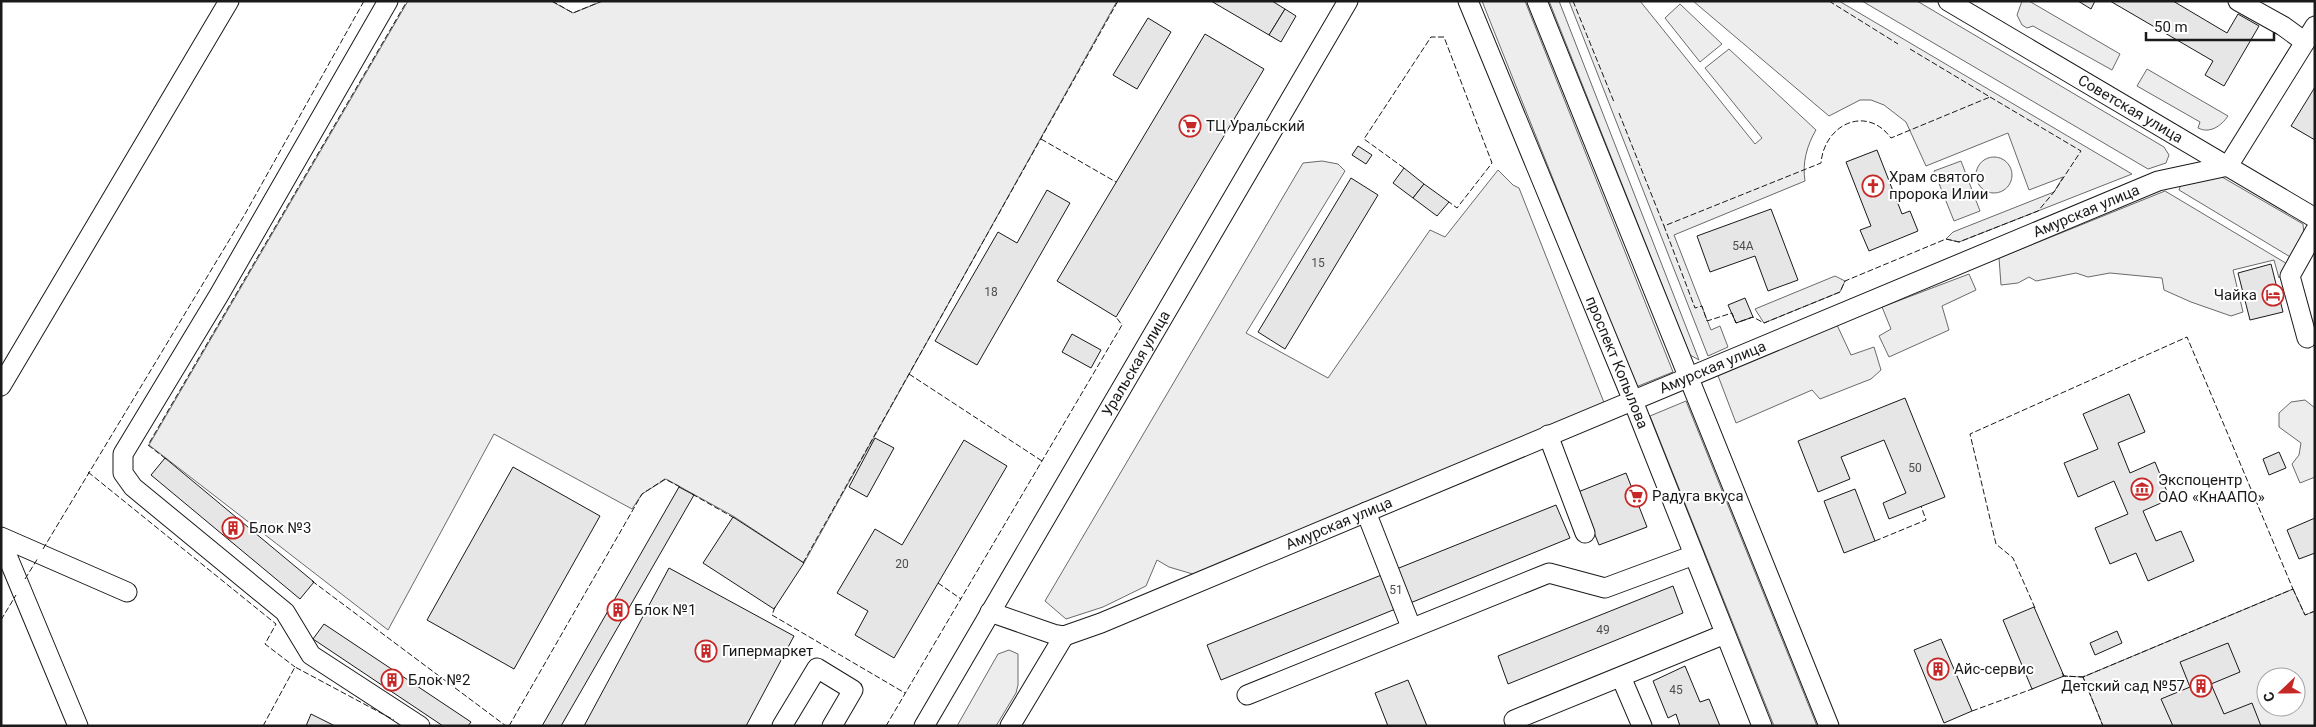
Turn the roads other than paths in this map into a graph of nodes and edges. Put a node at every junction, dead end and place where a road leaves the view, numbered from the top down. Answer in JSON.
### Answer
{"nodes":[{"id":1,"x":229,"y":1,"type":"edge"},
{"id":2,"x":388,"y":1,"type":"edge"},
{"id":3,"x":1348,"y":1,"type":"edge"},
{"id":4,"x":1468,"y":1,"type":"edge"},
{"id":5,"x":1537,"y":1,"type":"edge"},
{"id":6,"x":1948,"y":1,"type":"edge"},
{"id":7,"x":2238,"y":1,"type":"edge"},
{"id":8,"x":2315,"y":26,"type":"edge"},
{"id":9,"x":2305,"y":42,"type":"junction"},
{"id":10,"x":2228,"y":166,"type":"junction"},
{"id":11,"x":2315,"y":218,"type":"edge"},
{"id":12,"x":2315,"y":232,"type":"edge"},
{"id":13,"x":2307,"y":338,"type":"dead end"},
{"id":14,"x":1688,"y":378,"type":"junction"},
{"id":15,"x":1,"y":386,"type":"edge"},
{"id":16,"x":1633,"y":401,"type":"junction"},
{"id":17,"x":1548,"y":435,"type":"junction"},
{"id":18,"x":1366,"y":512,"type":"junction"},
{"id":19,"x":1585,"y":533,"type":"dead end"},
{"id":20,"x":1,"y":537,"type":"edge"},
{"id":21,"x":1,"y":541,"type":"edge"},
{"id":22,"x":1694,"y":555,"type":"junction"},
{"id":23,"x":127,"y":592,"type":"dead end"},
{"id":24,"x":990,"y":612,"type":"junction"},
{"id":25,"x":1411,"y":627,"type":"junction"},
{"id":26,"x":1726,"y":634,"type":"junction"},
{"id":27,"x":1064,"y":636,"type":"junction"},
{"id":28,"x":1622,"y":677,"type":"junction"},
{"id":29,"x":1247,"y":696,"type":"dead end"},
{"id":30,"x":1514,"y":720,"type":"dead end"},
{"id":31,"x":78,"y":726,"type":"edge"},
{"id":32,"x":420,"y":726,"type":"edge"},
{"id":33,"x":782,"y":726,"type":"edge"},
{"id":34,"x":832,"y":726,"type":"edge"},
{"id":35,"x":924,"y":726,"type":"edge"},
{"id":36,"x":1010,"y":726,"type":"edge"},
{"id":37,"x":1642,"y":726,"type":"edge"},
{"id":38,"x":1762,"y":726,"type":"edge"},
{"id":39,"x":1829,"y":726,"type":"edge"}],
"edges":[{"from":1,"to":15,"type":"street"},
{"from":2,"to":32,"type":"street"},
{"from":3,"to":24,"type":"street","name":"Уральская улица"},
{"from":4,"to":16,"type":"street","name":"проспект Копылова"},
{"from":5,"to":14,"type":"street"},
{"from":6,"to":10,"type":"street","name":"Советская улица"},
{"from":7,"to":9,"type":"street"},
{"from":8,"to":9,"type":"street"},
{"from":9,"to":10,"type":"street"},
{"from":10,"to":11,"type":"street","name":"Советская улица"},
{"from":10,"to":14,"type":"street","name":"Амурская улица"},
{"from":12,"to":13,"type":"street"},
{"from":14,"to":16,"type":"street","name":"Амурская улица"},
{"from":14,"to":39,"type":"street"},
{"from":16,"to":17,"type":"street","name":"Амурская улица"},
{"from":16,"to":22,"type":"street","name":"проспект Копылова"},
{"from":17,"to":18,"type":"street","name":"Амурская улица"},
{"from":17,"to":19,"type":"street"},
{"from":18,"to":25,"type":"street"},
{"from":18,"to":27,"type":"street","name":"Амурская улица"},
{"from":20,"to":23,"type":"street"},
{"from":21,"to":31,"type":"street"},
{"from":22,"to":25,"type":"street"},
{"from":22,"to":26,"type":"street","name":"проспект Копылова"},
{"from":24,"to":27,"type":"street"},
{"from":24,"to":35,"type":"street","name":"Уральская улица"},
{"from":25,"to":29,"type":"street"},
{"from":26,"to":28,"type":"street"},
{"from":26,"to":38,"type":"street","name":"проспект Копылова"},
{"from":27,"to":36,"type":"street"},
{"from":28,"to":30,"type":"street"},
{"from":28,"to":37,"type":"street"},
{"from":33,"to":34,"type":"street"}]}
